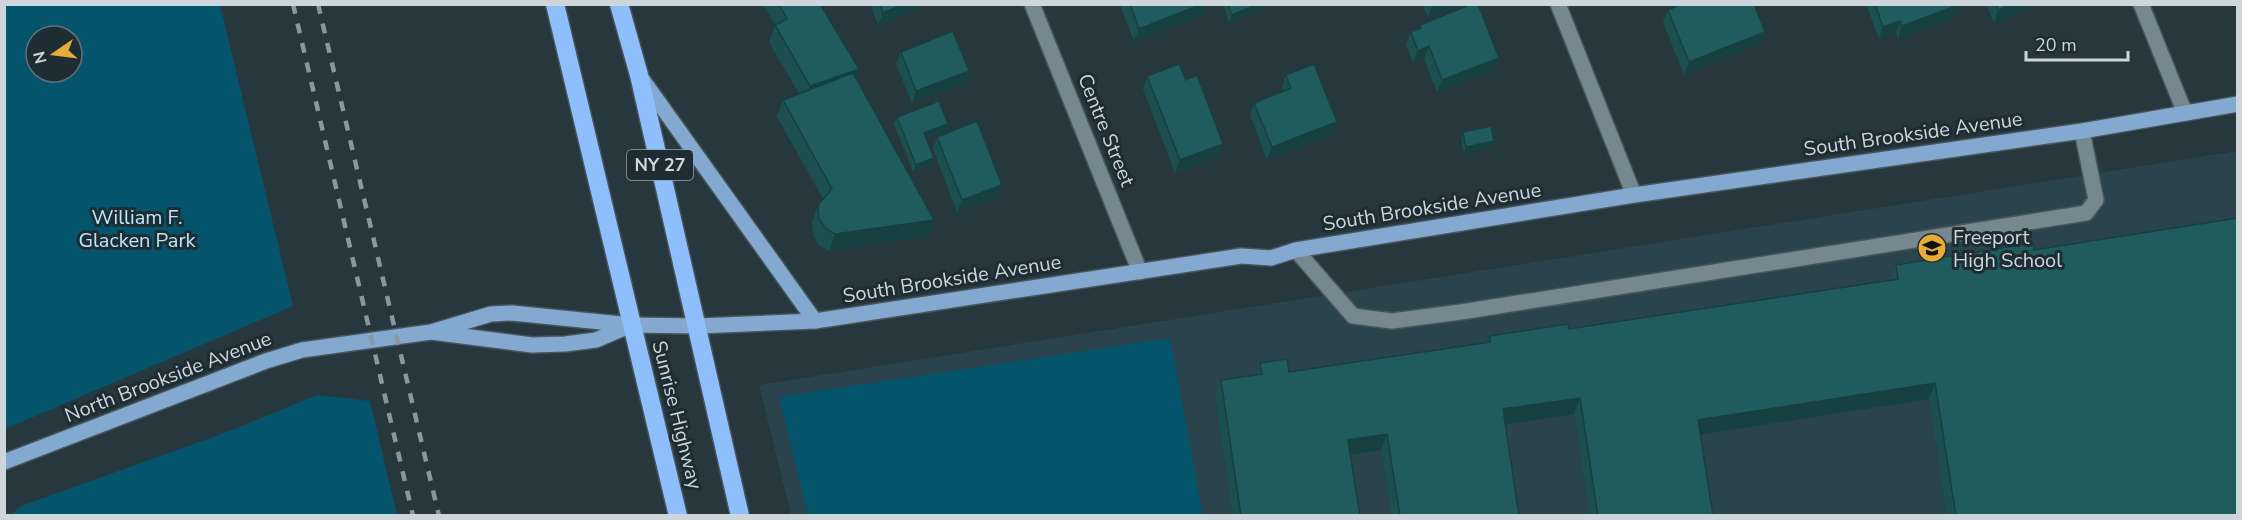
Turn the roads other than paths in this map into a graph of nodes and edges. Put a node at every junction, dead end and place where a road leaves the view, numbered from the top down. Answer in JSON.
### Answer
{"nodes":[{"id":1,"x":555,"y":4,"type":"edge"},
{"id":2,"x":619,"y":4,"type":"edge"},
{"id":3,"x":1032,"y":4,"type":"edge"},
{"id":4,"x":1558,"y":4,"type":"edge"},
{"id":5,"x":2141,"y":4,"type":"edge"},
{"id":6,"x":639,"y":75,"type":"junction"},
{"id":7,"x":2238,"y":104,"type":"edge"},
{"id":8,"x":2185,"y":113,"type":"junction"},
{"id":9,"x":2082,"y":131,"type":"junction"},
{"id":10,"x":1634,"y":195,"type":"junction"},
{"id":11,"x":1296,"y":250,"type":"junction"},
{"id":12,"x":1140,"y":272,"type":"junction"},
{"id":13,"x":815,"y":321,"type":"junction"},
{"id":14,"x":631,"y":325,"type":"junction"},
{"id":15,"x":698,"y":326,"type":"junction"},
{"id":16,"x":431,"y":332,"type":"junction"},
{"id":17,"x":350,"y":343,"type":"joint"},
{"id":18,"x":4,"y":462,"type":"edge"},
{"id":19,"x":678,"y":516,"type":"edge"},
{"id":20,"x":740,"y":516,"type":"edge"}],
"edges":[{"from":1,"to":14,"type":"highway","name":"Sunrise Highway"},
{"from":2,"to":6,"type":"highway","number":"NY 27"},
{"from":3,"to":12,"type":"street","name":"Centre Street"},
{"from":4,"to":10,"type":"street"},
{"from":5,"to":8,"type":"street"},
{"from":6,"to":13,"type":"main road"},
{"from":6,"to":15,"type":"highway","number":"NY 27"},
{"from":7,"to":8,"type":"main road","name":"South Brookside Avenue"},
{"from":8,"to":9,"type":"main road","name":"South Brookside Avenue"},
{"from":9,"to":10,"type":"main road","name":"South Brookside Avenue"},
{"from":9,"to":11,"type":"street"},
{"from":10,"to":11,"type":"main road","name":"South Brookside Avenue"},
{"from":11,"to":12,"type":"main road","name":"South Brookside Avenue"},
{"from":12,"to":13,"type":"main road","name":"South Brookside Avenue"},
{"from":13,"to":15,"type":"main road","name":"South Brookside Avenue"},
{"from":14,"to":15,"type":"main road","name":"South Brookside Avenue"},
{"from":14,"to":16,"type":"main road","name":"South Brookside Avenue"},
{"from":14,"to":16,"type":"main road","name":"South Brookside Avenue"},
{"from":14,"to":19,"type":"highway","name":"Sunrise Highway"},
{"from":15,"to":20,"type":"highway","name":"Sunrise Highway","number":"NY 27"},
{"from":16,"to":17,"type":"main road","name":"South Brookside Avenue"},
{"from":17,"to":18,"type":"main road","name":"North Brookside Avenue"}]}
